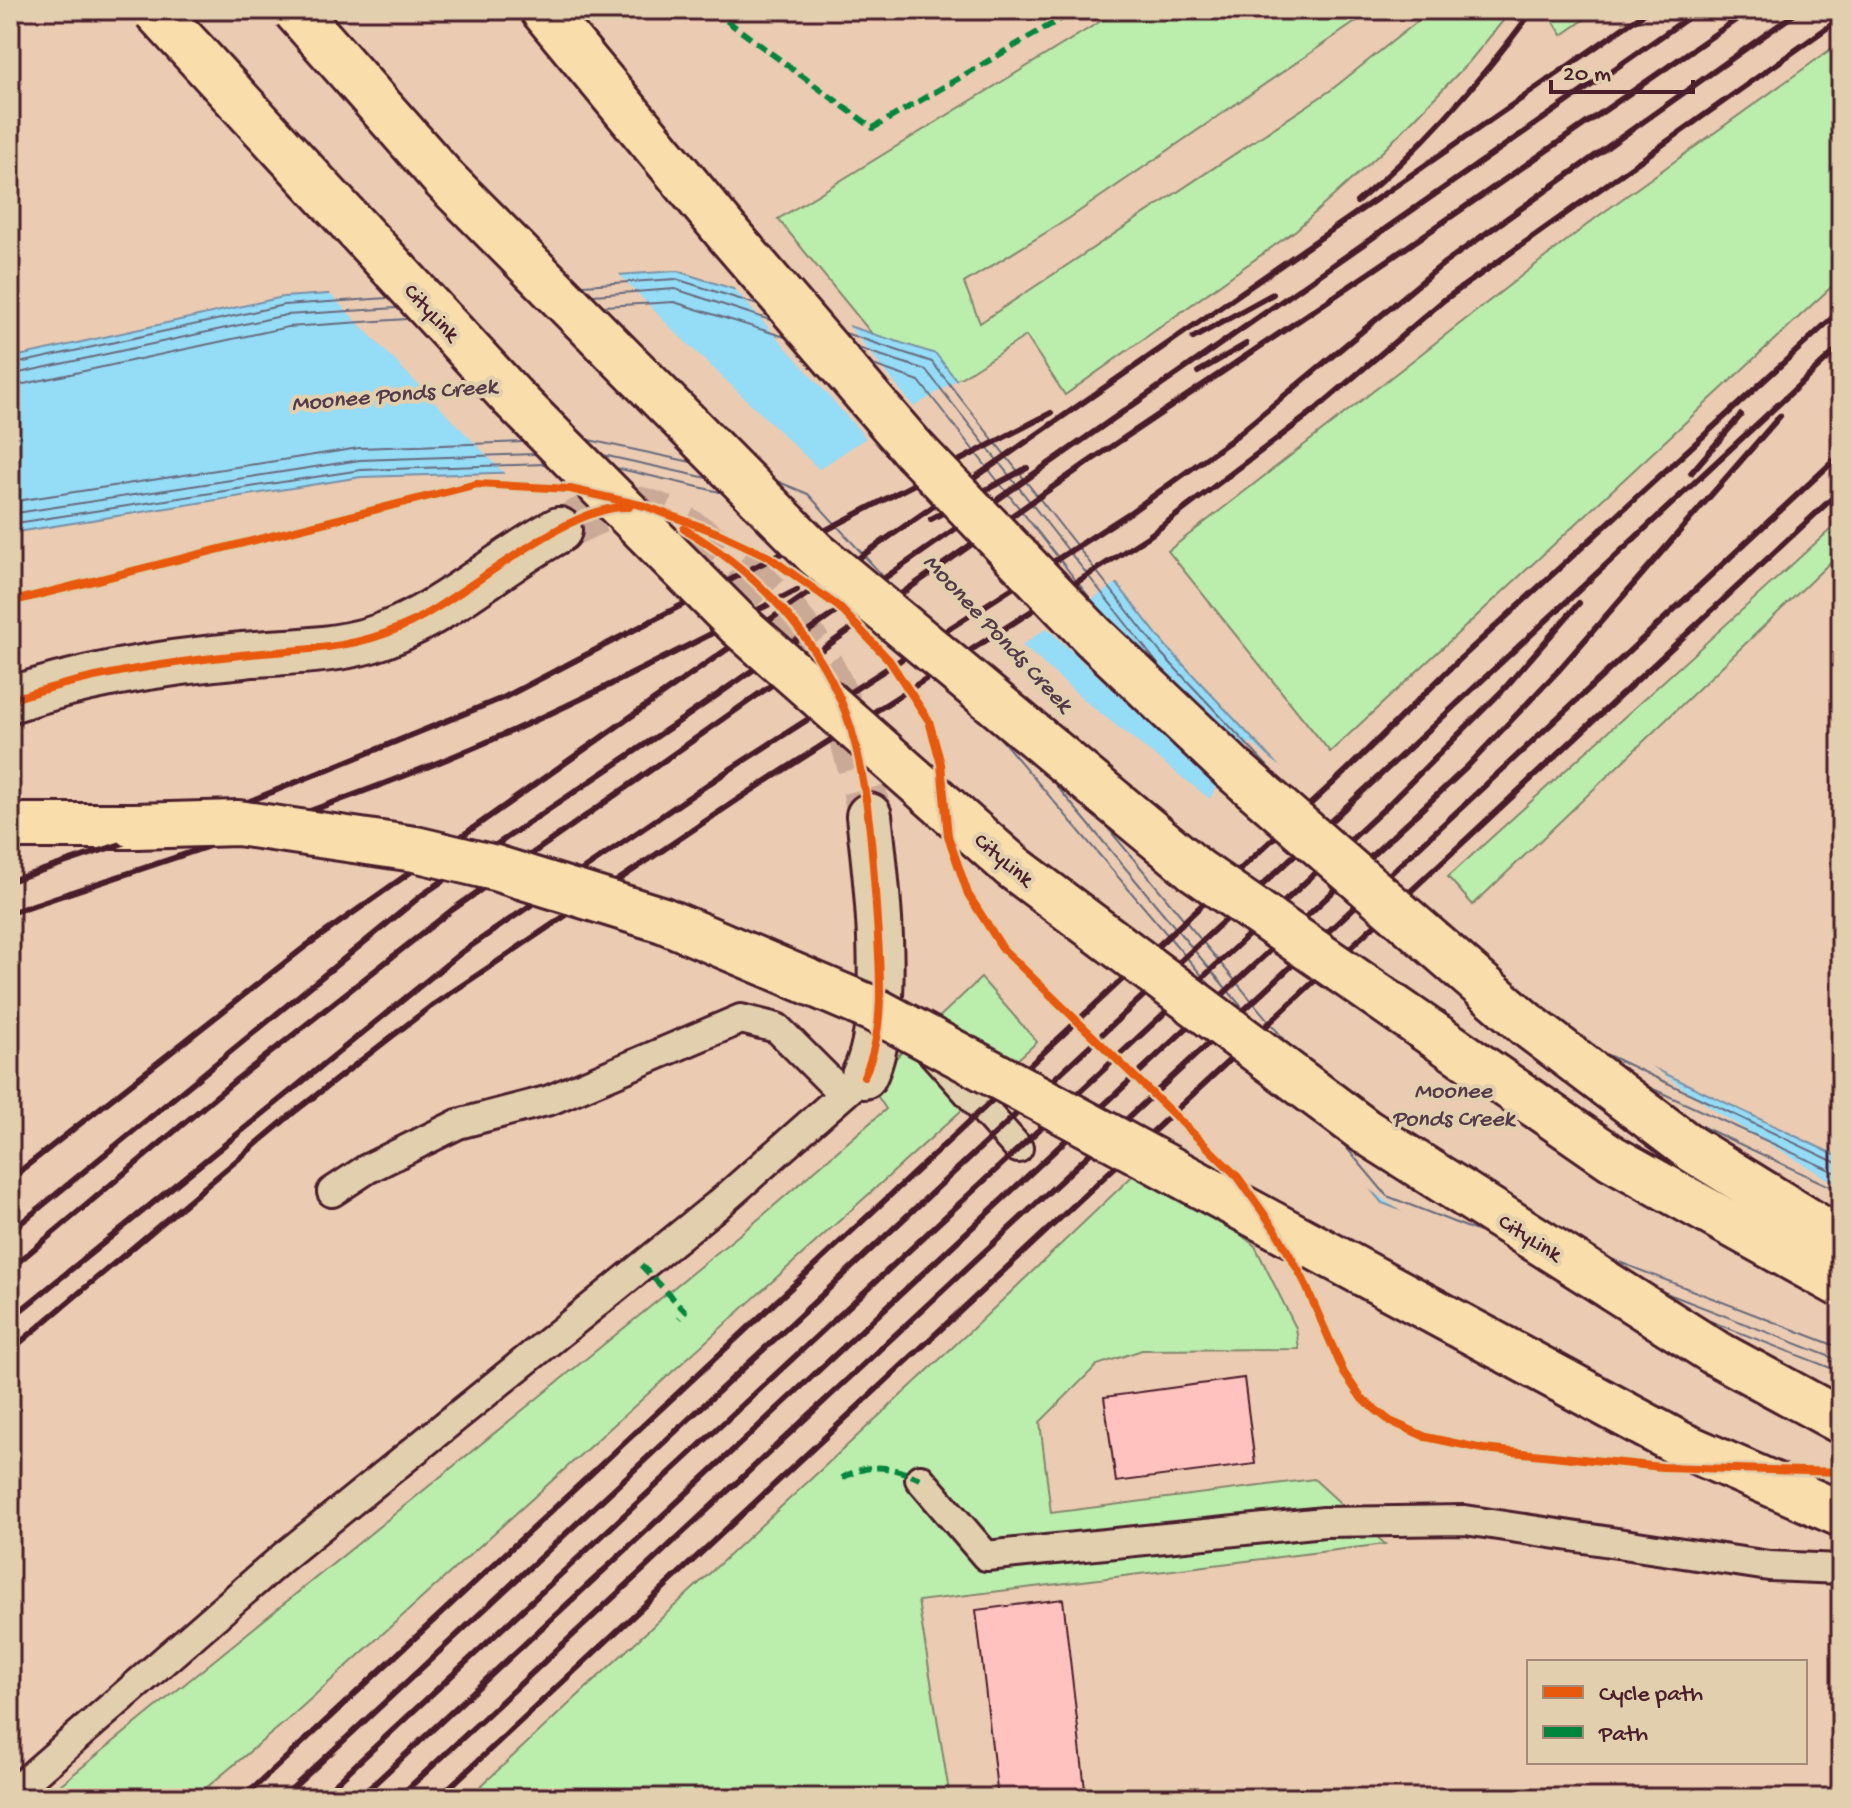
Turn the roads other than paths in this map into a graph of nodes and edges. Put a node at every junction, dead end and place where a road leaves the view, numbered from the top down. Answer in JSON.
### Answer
{"nodes":[{"id":1,"x":155,"y":10,"type":"edge"},
{"id":2,"x":295,"y":10,"type":"edge"},
{"id":3,"x":543,"y":10,"type":"edge"},
{"id":4,"x":559,"y":530,"type":"tunnel mouth"},
{"id":5,"x":10,"y":700,"type":"edge"},
{"id":6,"x":869,"y":816,"type":"tunnel mouth"},
{"id":7,"x":10,"y":826,"type":"edge"},
{"id":8,"x":880,"y":966,"type":"junction"},
{"id":9,"x":854,"y":1085,"type":"junction"},
{"id":10,"x":1018,"y":1148,"type":"dead end"},
{"id":11,"x":332,"y":1192,"type":"dead end"},
{"id":12,"x":1841,"y":1241,"type":"edge"},
{"id":13,"x":1841,"y":1285,"type":"edge"},
{"id":14,"x":1841,"y":1421,"type":"edge"},
{"id":15,"x":920,"y":1479,"type":"dead end"},
{"id":16,"x":1841,"y":1514,"type":"edge"},
{"id":17,"x":1841,"y":1569,"type":"edge"},
{"id":18,"x":10,"y":1795,"type":"edge"}],
"edges":[{"from":1,"to":14,"type":"highway","name":"CityLink","bridge":true},
{"from":2,"to":13,"type":"highway","bridge":true},
{"from":3,"to":12,"type":"highway","bridge":true},
{"from":4,"to":5,"type":"street"},
{"from":6,"to":8,"type":"street"},
{"from":7,"to":16,"type":"highway","bridge":true},
{"from":8,"to":9,"type":"street"},
{"from":8,"to":10,"type":"lane"},
{"from":9,"to":11,"type":"lane"},
{"from":9,"to":18,"type":"lane"},
{"from":15,"to":17,"type":"lane"}]}
